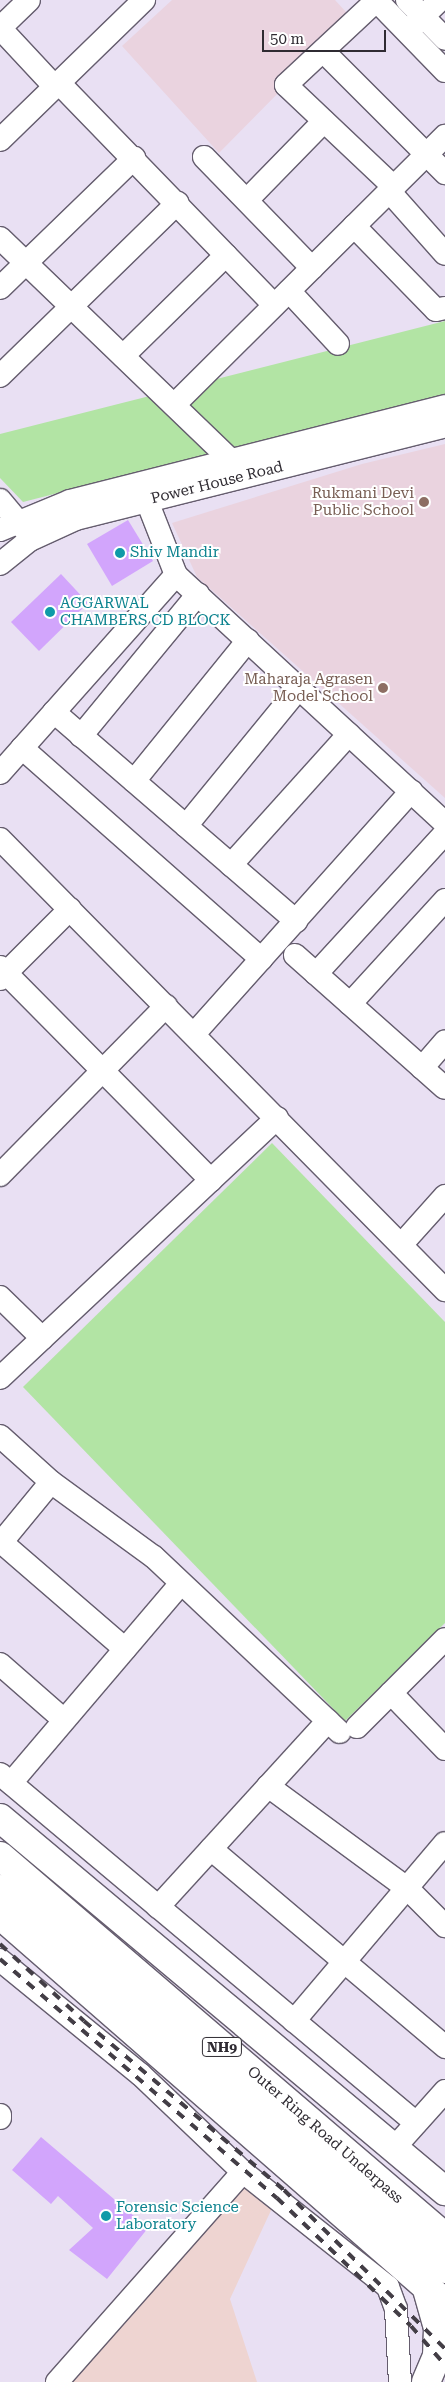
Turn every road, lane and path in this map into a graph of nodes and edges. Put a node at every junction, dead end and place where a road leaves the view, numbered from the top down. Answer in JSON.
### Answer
{"nodes":[{"id":1,"x":30,"y":0,"type":"edge"},
{"id":2,"x":144,"y":0,"type":"edge"},
{"id":3,"x":376,"y":0,"type":"edge"},
{"id":4,"x":407,"y":0,"type":"edge"},
{"id":5,"x":440,"y":0,"type":"edge"},
{"id":6,"x":423,"y":17,"type":"junction"},
{"id":7,"x":0,"y":28,"type":"edge"},
{"id":8,"x":407,"y":32,"type":"junction"},
{"id":9,"x":445,"y":39,"type":"edge"},
{"id":10,"x":323,"y":51,"type":"junction"},
{"id":11,"x":445,"y":71,"type":"edge"},
{"id":12,"x":57,"y":85,"type":"junction"},
{"id":13,"x":324,"y":121,"type":"junction"},
{"id":14,"x":445,"y":136,"type":"edge"},
{"id":15,"x":0,"y":138,"type":"edge"},
{"id":16,"x":204,"y":156,"type":"dead end"},
{"id":17,"x":425,"y":156,"type":"junction"},
{"id":18,"x":134,"y":158,"type":"junction"},
{"id":19,"x":445,"y":173,"type":"edge"},
{"id":20,"x":391,"y":189,"type":"junction"},
{"id":21,"x":246,"y":200,"type":"junction"},
{"id":22,"x":177,"y":203,"type":"junction"},
{"id":23,"x":354,"y":226,"type":"junction"},
{"id":24,"x":0,"y":238,"type":"edge"},
{"id":25,"x":445,"y":254,"type":"edge"},
{"id":26,"x":226,"y":255,"type":"junction"},
{"id":27,"x":28,"y":265,"type":"junction"},
{"id":28,"x":312,"y":268,"type":"junction"},
{"id":29,"x":0,"y":288,"type":"edge"},
{"id":30,"x":281,"y":298,"type":"junction"},
{"id":31,"x":70,"y":306,"type":"junction"},
{"id":32,"x":445,"y":308,"type":"edge"},
{"id":33,"x":338,"y":344,"type":"dead end"},
{"id":34,"x":123,"y":356,"type":"junction"},
{"id":35,"x":0,"y":376,"type":"edge"},
{"id":36,"x":174,"y":405,"type":"junction"},
{"id":37,"x":445,"y":406,"type":"edge"},
{"id":38,"x":445,"y":426,"type":"edge"},
{"id":39,"x":231,"y":460,"type":"junction"},
{"id":40,"x":0,"y":500,"type":"edge"},
{"id":41,"x":147,"y":501,"type":"junction"},
{"id":42,"x":9,"y":524,"type":"edge"},
{"id":43,"x":30,"y":540,"type":"junction"},
{"id":44,"x":2,"y":559,"type":"edge"},
{"id":45,"x":176,"y":575,"type":"junction"},
{"id":46,"x":198,"y":594,"type":"junction"},
{"id":47,"x":248,"y":640,"type":"junction"},
{"id":48,"x":299,"y":688,"type":"junction"},
{"id":49,"x":54,"y":712,"type":"junction"},
{"id":50,"x":349,"y":734,"type":"junction"},
{"id":51,"x":81,"y":736,"type":"junction"},
{"id":52,"x":22,"y":748,"type":"junction"},
{"id":53,"x":0,"y":773,"type":"edge"},
{"id":54,"x":134,"y":781,"type":"junction"},
{"id":55,"x":411,"y":791,"type":"junction"},
{"id":56,"x":445,"y":823,"type":"edge"},
{"id":57,"x":186,"y":826,"type":"junction"},
{"id":58,"x":445,"y":833,"type":"edge"},
{"id":59,"x":0,"y":839,"type":"edge"},
{"id":60,"x":231,"y":865,"type":"junction"},
{"id":61,"x":445,"y":900,"type":"edge"},
{"id":62,"x":70,"y":909,"type":"junction"},
{"id":63,"x":296,"y":921,"type":"junction"},
{"id":64,"x":295,"y":956,"type":"dead end"},
{"id":65,"x":261,"y":959,"type":"junction"},
{"id":66,"x":2,"y":973,"type":"edge"},
{"id":67,"x":316,"y":974,"type":"junction"},
{"id":68,"x":350,"y":1004,"type":"junction"},
{"id":69,"x":166,"y":1006,"type":"junction"},
{"id":70,"x":194,"y":1034,"type":"junction"},
{"id":71,"x":445,"y":1042,"type":"edge"},
{"id":72,"x":422,"y":1068,"type":"junction"},
{"id":73,"x":103,"y":1071,"type":"junction"},
{"id":74,"x":445,"y":1088,"type":"edge"},
{"id":75,"x":278,"y":1118,"type":"junction"},
{"id":76,"x":0,"y":1175,"type":"edge"},
{"id":77,"x":210,"y":1180,"type":"junction"},
{"id":78,"x":445,"y":1196,"type":"edge"},
{"id":79,"x":401,"y":1244,"type":"junction"},
{"id":80,"x":445,"y":1290,"type":"edge"},
{"id":81,"x":0,"y":1297,"type":"edge"},
{"id":82,"x":42,"y":1338,"type":"junction"},
{"id":83,"x":0,"y":1378,"type":"edge"},
{"id":84,"x":0,"y":1436,"type":"edge"},
{"id":85,"x":51,"y":1482,"type":"junction"},
{"id":86,"x":1,"y":1542,"type":"edge"},
{"id":87,"x":182,"y":1583,"type":"junction"},
{"id":88,"x":445,"y":1639,"type":"edge"},
{"id":89,"x":125,"y":1649,"type":"junction"},
{"id":90,"x":0,"y":1664,"type":"edge"},
{"id":91,"x":391,"y":1693,"type":"junction"},
{"id":92,"x":64,"y":1720,"type":"junction"},
{"id":93,"x":342,"y":1726,"type":"junction"},
{"id":94,"x":443,"y":1743,"type":"edge"},
{"id":95,"x":5,"y":1778,"type":"edge"},
{"id":96,"x":268,"y":1786,"type":"junction"},
{"id":97,"x":0,"y":1818,"type":"edge"},
{"id":98,"x":445,"y":1843,"type":"edge"},
{"id":99,"x":211,"y":1850,"type":"junction"},
{"id":100,"x":0,"y":1856,"type":"edge"},
{"id":101,"x":407,"y":1888,"type":"junction"},
{"id":102,"x":0,"y":1889,"type":"edge"},
{"id":103,"x":158,"y":1907,"type":"junction"},
{"id":104,"x":0,"y":1915,"type":"edge"},
{"id":105,"x":445,"y":1926,"type":"edge"},
{"id":106,"x":0,"y":1960,"type":"edge"},
{"id":107,"x":343,"y":1964,"type":"junction"},
{"id":108,"x":294,"y":2021,"type":"junction"},
{"id":109,"x":445,"y":2047,"type":"edge"},
{"id":110,"x":282,"y":2056,"type":"junction"},
{"id":111,"x":445,"y":2091,"type":"edge"},
{"id":112,"x":416,"y":2123,"type":"junction"},
{"id":113,"x":396,"y":2147,"type":"junction"},
{"id":114,"x":243,"y":2172,"type":"junction"},
{"id":115,"x":445,"y":2191,"type":"edge"},
{"id":116,"x":445,"y":2203,"type":"edge"},
{"id":117,"x":445,"y":2238,"type":"edge"},
{"id":118,"x":440,"y":2288,"type":"edge"},
{"id":119,"x":445,"y":2369,"type":"edge"},
{"id":120,"x":57,"y":2382,"type":"edge"},
{"id":121,"x":400,"y":2382,"type":"edge"},
{"id":122,"x":426,"y":2382,"type":"edge"},
{"id":123,"x":434,"y":2382,"type":"edge"}],
"edges":[{"from":1,"to":7,"type":"street"},
{"from":2,"to":12,"type":"street"},
{"from":3,"to":8,"type":"street"},
{"from":3,"to":10,"type":"street"},
{"from":4,"to":6,"type":"street"},
{"from":5,"to":6,"type":"street"},
{"from":6,"to":8,"type":"street"},
{"from":6,"to":9,"type":"street"},
{"from":7,"to":12,"type":"street"},
{"from":8,"to":11,"type":"street"},
{"from":10,"to":13,"type":"street"},
{"from":10,"to":17,"type":"street"},
{"from":12,"to":15,"type":"street"},
{"from":12,"to":18,"type":"street"},
{"from":13,"to":20,"type":"street"},
{"from":13,"to":21,"type":"street"},
{"from":14,"to":17,"type":"street"},
{"from":16,"to":21,"type":"street"},
{"from":17,"to":19,"type":"street"},
{"from":17,"to":20,"type":"street"},
{"from":18,"to":22,"type":"street"},
{"from":18,"to":27,"type":"street"},
{"from":20,"to":23,"type":"street"},
{"from":20,"to":25,"type":"street"},
{"from":21,"to":28,"type":"street"},
{"from":22,"to":26,"type":"street"},
{"from":22,"to":31,"type":"street"},
{"from":23,"to":28,"type":"street"},
{"from":23,"to":32,"type":"street"},
{"from":24,"to":27,"type":"street"},
{"from":26,"to":30,"type":"street"},
{"from":26,"to":34,"type":"street"},
{"from":27,"to":29,"type":"street"},
{"from":27,"to":31,"type":"street"},
{"from":28,"to":30,"type":"street"},
{"from":30,"to":33,"type":"street"},
{"from":30,"to":36,"type":"street"},
{"from":31,"to":34,"type":"street"},
{"from":31,"to":35,"type":"street"},
{"from":34,"to":36,"type":"street"},
{"from":36,"to":39,"type":"street"},
{"from":37,"to":39,"type":"street","name":"Power House Road"},
{"from":38,"to":41,"type":"street","name":"Power House Road"},
{"from":39,"to":42,"type":"street","name":"Power House Road"},
{"from":40,"to":42,"type":"street"},
{"from":41,"to":43,"type":"street","name":"Power House Road"},
{"from":41,"to":45,"type":"street"},
{"from":42,"to":43,"type":"street"},
{"from":43,"to":44,"type":"street","name":"Power House Road"},
{"from":45,"to":46,"type":"street"},
{"from":45,"to":49,"type":"street"},
{"from":46,"to":47,"type":"street"},
{"from":46,"to":51,"type":"street"},
{"from":47,"to":48,"type":"street"},
{"from":47,"to":54,"type":"street"},
{"from":48,"to":50,"type":"street"},
{"from":48,"to":57,"type":"street"},
{"from":49,"to":51,"type":"street"},
{"from":49,"to":52,"type":"street"},
{"from":50,"to":55,"type":"street"},
{"from":50,"to":60,"type":"street"},
{"from":51,"to":54,"type":"street"},
{"from":52,"to":53,"type":"street"},
{"from":52,"to":65,"type":"street"},
{"from":54,"to":57,"type":"street"},
{"from":55,"to":56,"type":"street"},
{"from":55,"to":63,"type":"street"},
{"from":57,"to":60,"type":"street"},
{"from":58,"to":67,"type":"street"},
{"from":59,"to":62,"type":"street"},
{"from":60,"to":63,"type":"street"},
{"from":61,"to":68,"type":"street"},
{"from":62,"to":66,"type":"street"},
{"from":62,"to":69,"type":"street"},
{"from":63,"to":65,"type":"street"},
{"from":64,"to":67,"type":"street"},
{"from":65,"to":70,"type":"street"},
{"from":66,"to":73,"type":"street"},
{"from":67,"to":68,"type":"street"},
{"from":68,"to":72,"type":"street"},
{"from":69,"to":70,"type":"street"},
{"from":69,"to":73,"type":"street"},
{"from":70,"to":75,"type":"street"},
{"from":71,"to":72,"type":"street"},
{"from":72,"to":74,"type":"street"},
{"from":73,"to":76,"type":"street"},
{"from":73,"to":77,"type":"street"},
{"from":75,"to":77,"type":"street"},
{"from":75,"to":79,"type":"street"},
{"from":77,"to":82,"type":"street"},
{"from":78,"to":79,"type":"street"},
{"from":79,"to":80,"type":"street"},
{"from":81,"to":82,"type":"street"},
{"from":82,"to":83,"type":"street"},
{"from":84,"to":85,"type":"street"},
{"from":85,"to":86,"type":"street"},
{"from":85,"to":87,"type":"street"},
{"from":86,"to":89,"type":"street"},
{"from":87,"to":89,"type":"street"},
{"from":87,"to":93,"type":"street"},
{"from":88,"to":91,"type":"street"},
{"from":89,"to":92,"type":"street"},
{"from":90,"to":92,"type":"street"},
{"from":91,"to":93,"type":"street"},
{"from":91,"to":94,"type":"street"},
{"from":92,"to":95,"type":"street"},
{"from":93,"to":96,"type":"street"},
{"from":95,"to":103,"type":"street"},
{"from":96,"to":99,"type":"street"},
{"from":96,"to":101,"type":"street"},
{"from":97,"to":110,"type":"main road"},
{"from":98,"to":101,"type":"street"},
{"from":99,"to":103,"type":"street"},
{"from":99,"to":107,"type":"street"},
{"from":100,"to":117,"type":"main road","name":"Outer Ring Road Underpass","number":"NH9"},
{"from":101,"to":105,"type":"street"},
{"from":101,"to":107,"type":"street"},
{"from":102,"to":118,"type":"main road","name":"Outer Ring Road Underpass","number":"NH9"},
{"from":103,"to":108,"type":"street"},
{"from":104,"to":118,"type":"main road"},
{"from":106,"to":114,"type":"street"},
{"from":107,"to":108,"type":"street"},
{"from":107,"to":109,"type":"street"},
{"from":108,"to":112,"type":"street"},
{"from":110,"to":113,"type":"main road"},
{"from":110,"to":116,"type":"main road"},
{"from":111,"to":112,"type":"street"},
{"from":112,"to":113,"type":"street"},
{"from":113,"to":115,"type":"main road"},
{"from":114,"to":120,"type":"street"},
{"from":114,"to":121,"type":"street"},
{"from":118,"to":122,"type":"main road"},
{"from":119,"to":123,"type":"main road"}]}
